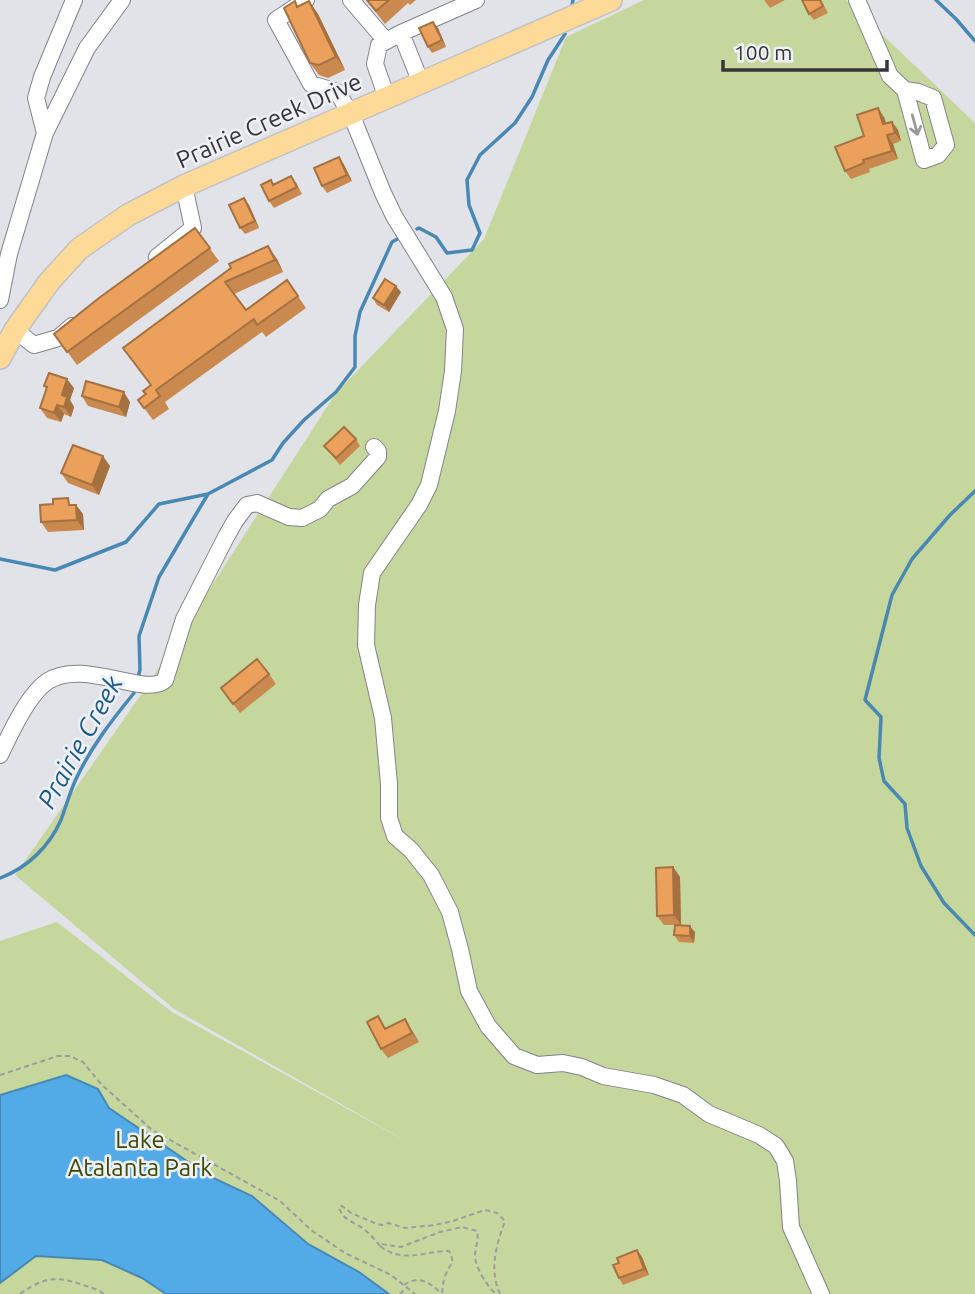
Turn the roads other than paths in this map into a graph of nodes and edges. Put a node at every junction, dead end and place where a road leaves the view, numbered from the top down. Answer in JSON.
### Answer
{"nodes":[{"id":1,"x":75,"y":0,"type":"edge"},
{"id":2,"x":122,"y":0,"type":"edge"},
{"id":3,"x":306,"y":0,"type":"edge"},
{"id":4,"x":476,"y":0,"type":"edge"},
{"id":5,"x":611,"y":0,"type":"edge"},
{"id":6,"x":857,"y":0,"type":"edge"},
{"id":7,"x":354,"y":1,"type":"edge"},
{"id":8,"x":401,"y":33,"type":"junction"},
{"id":9,"x":386,"y":41,"type":"junction"},
{"id":10,"x":421,"y":83,"type":"junction"},
{"id":11,"x":905,"y":90,"type":"junction"},
{"id":12,"x":387,"y":98,"type":"junction"},
{"id":13,"x":351,"y":114,"type":"junction"},
{"id":14,"x":45,"y":133,"type":"junction"},
{"id":15,"x":184,"y":186,"type":"junction"},
{"id":16,"x":141,"y":270,"type":"edge"},
{"id":17,"x":0,"y":300,"type":"edge"},
{"id":18,"x":89,"y":312,"type":"edge"},
{"id":19,"x":15,"y":330,"type":"junction"},
{"id":20,"x":0,"y":358,"type":"edge"},
{"id":21,"x":374,"y":447,"type":"dead end"},
{"id":22,"x":0,"y":755,"type":"edge"},
{"id":23,"x":821,"y":1294,"type":"edge"}],
"edges":[{"from":1,"to":14,"type":"street"},
{"from":2,"to":14,"type":"street"},
{"from":3,"to":13,"type":"street"},
{"from":4,"to":8,"type":"street"},
{"from":5,"to":10,"type":"main road","name":"Prairie Creek Drive"},
{"from":6,"to":11,"type":"street"},
{"from":7,"to":9,"type":"street"},
{"from":8,"to":9,"type":"street"},
{"from":8,"to":10,"type":"street"},
{"from":9,"to":12,"type":"street"},
{"from":10,"to":12,"type":"main road","name":"Prairie Creek Drive"},
{"from":11,"to":11,"type":"street","one_way":true},
{"from":12,"to":13,"type":"main road","name":"Prairie Creek Drive"},
{"from":13,"to":15,"type":"main road","name":"Prairie Creek Drive"},
{"from":13,"to":23,"type":"street"},
{"from":14,"to":17,"type":"street"},
{"from":15,"to":16,"type":"street"},
{"from":15,"to":19,"type":"main road","name":"Prairie Creek Drive"},
{"from":18,"to":19,"type":"street"},
{"from":19,"to":20,"type":"main road","name":"Prairie Creek Drive"},
{"from":21,"to":22,"type":"street"}]}
